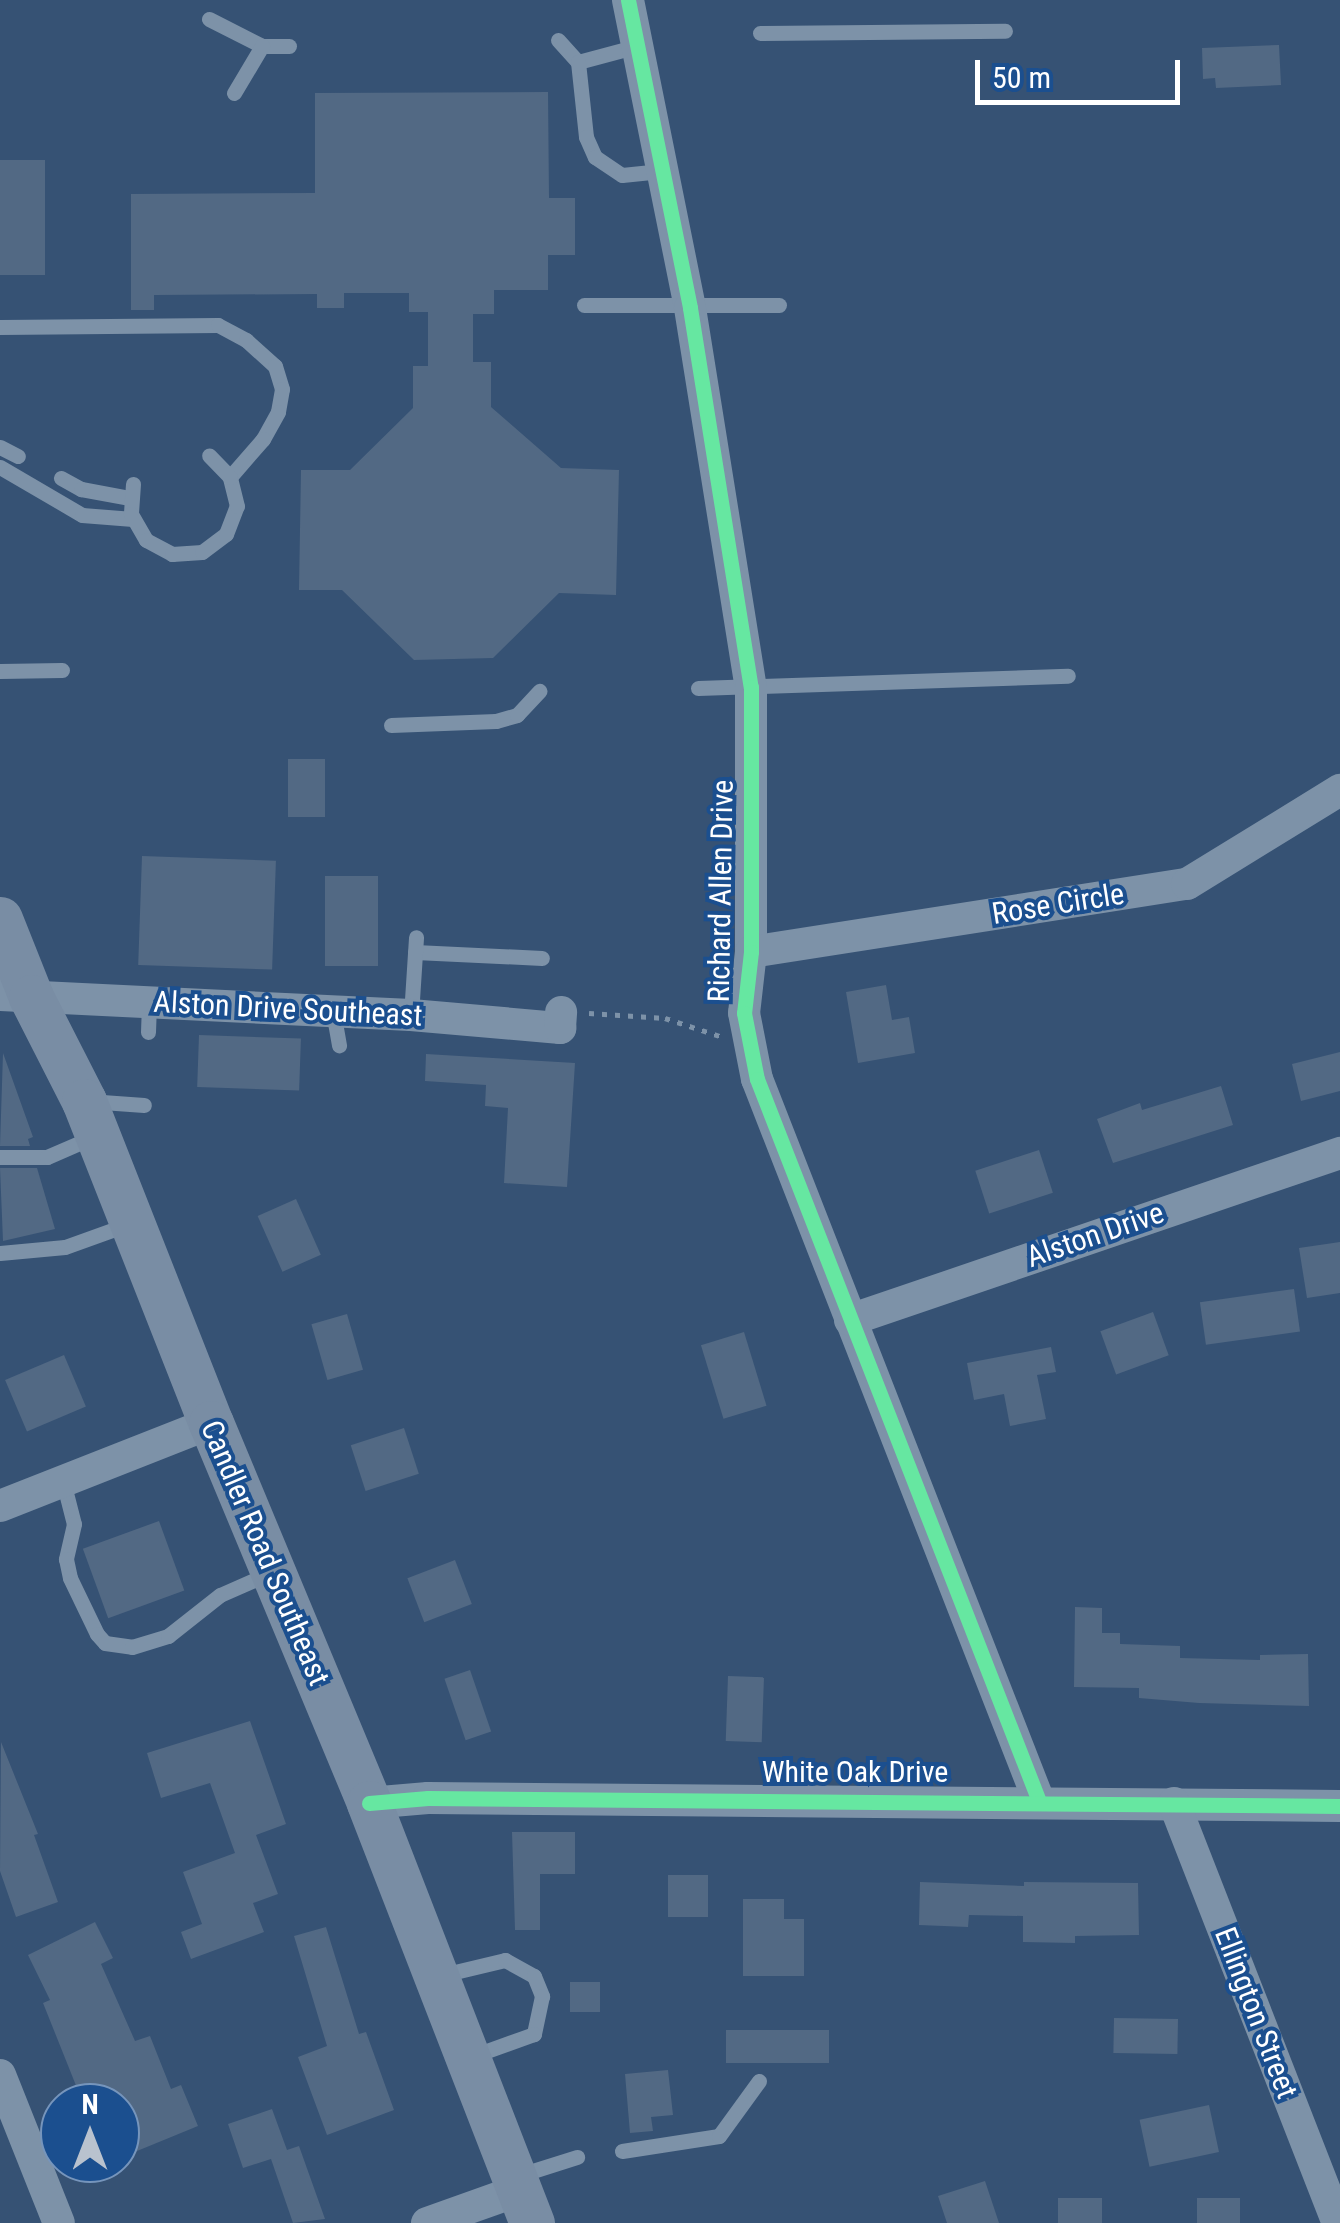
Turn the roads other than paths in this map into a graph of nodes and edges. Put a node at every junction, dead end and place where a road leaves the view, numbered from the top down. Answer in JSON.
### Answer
{"nodes":[{"id":1,"x":628,"y":0,"type":"edge"},
{"id":2,"x":209,"y":19,"type":"dead end"},
{"id":3,"x":1005,"y":31,"type":"dead end"},
{"id":4,"x":760,"y":34,"type":"dead end"},
{"id":5,"x":558,"y":40,"type":"dead end"},
{"id":6,"x":262,"y":46,"type":"junction"},
{"id":7,"x":289,"y":46,"type":"dead end"},
{"id":8,"x":634,"y":47,"type":"junction"},
{"id":9,"x":578,"y":62,"type":"junction"},
{"id":10,"x":234,"y":92,"type":"dead end"},
{"id":11,"x":661,"y":171,"type":"junction"},
{"id":12,"x":584,"y":304,"type":"dead end"},
{"id":13,"x":780,"y":306,"type":"dead end"},
{"id":14,"x":690,"y":308,"type":"junction"},
{"id":15,"x":0,"y":327,"type":"edge"},
{"id":16,"x":0,"y":447,"type":"edge"},
{"id":17,"x":209,"y":455,"type":"dead end"},
{"id":18,"x":18,"y":456,"type":"dead end"},
{"id":19,"x":0,"y":467,"type":"edge"},
{"id":20,"x":230,"y":476,"type":"junction"},
{"id":21,"x":61,"y":478,"type":"dead end"},
{"id":22,"x":133,"y":519,"type":"junction"},
{"id":23,"x":62,"y":670,"type":"dead end"},
{"id":24,"x":0,"y":671,"type":"edge"},
{"id":25,"x":1068,"y":676,"type":"dead end"},
{"id":26,"x":751,"y":687,"type":"junction"},
{"id":27,"x":698,"y":688,"type":"dead end"},
{"id":28,"x":539,"y":691,"type":"dead end"},
{"id":29,"x":392,"y":725,"type":"dead end"},
{"id":30,"x":1340,"y":790,"type":"edge"},
{"id":31,"x":0,"y":920,"type":"edge"},
{"id":32,"x":751,"y":952,"type":"junction"},
{"id":33,"x":542,"y":958,"type":"dead end"},
{"id":34,"x":15,"y":996,"type":"edge"},
{"id":35,"x":333,"y":1010,"type":"junction"},
{"id":36,"x":561,"y":1012,"type":"road end"},
{"id":37,"x":411,"y":1015,"type":"junction"},
{"id":38,"x":339,"y":1045,"type":"dead end"},
{"id":39,"x":144,"y":1105,"type":"dead end"},
{"id":40,"x":90,"y":1118,"type":"junction"},
{"id":41,"x":1340,"y":1153,"type":"edge"},
{"id":42,"x":0,"y":1158,"type":"edge"},
{"id":43,"x":132,"y":1223,"type":"junction"},
{"id":44,"x":0,"y":1253,"type":"edge"},
{"id":45,"x":850,"y":1320,"type":"junction"},
{"id":46,"x":210,"y":1423,"type":"junction"},
{"id":47,"x":63,"y":1481,"type":"junction"},
{"id":48,"x":0,"y":1506,"type":"edge"},
{"id":49,"x":273,"y":1572,"type":"junction"},
{"id":50,"x":1039,"y":1801,"type":"junction"},
{"id":51,"x":369,"y":1802,"type":"junction"},
{"id":52,"x":1174,"y":1803,"type":"junction"},
{"id":53,"x":1340,"y":1806,"type":"edge"},
{"id":54,"x":436,"y":1977,"type":"junction"},
{"id":55,"x":466,"y":2058,"type":"junction"},
{"id":56,"x":0,"y":2075,"type":"edge"},
{"id":57,"x":759,"y":2080,"type":"dead end"},
{"id":58,"x":622,"y":2150,"type":"dead end"},
{"id":59,"x":577,"y":2158,"type":"dead end"},
{"id":60,"x":520,"y":2197,"type":"edge"},
{"id":61,"x":59,"y":2223,"type":"edge"},
{"id":62,"x":427,"y":2223,"type":"edge"},
{"id":63,"x":1338,"y":2223,"type":"edge"}],
"edges":[{"from":1,"to":8,"type":"street","name":"Richard Allen Drive"},
{"from":2,"to":6,"type":"lane"},
{"from":3,"to":4,"type":"lane"},
{"from":5,"to":9,"type":"lane"},
{"from":6,"to":7,"type":"lane"},
{"from":6,"to":10,"type":"lane"},
{"from":8,"to":9,"type":"lane"},
{"from":8,"to":11,"type":"street","name":"Richard Allen Drive"},
{"from":9,"to":11,"type":"lane"},
{"from":11,"to":14,"type":"street","name":"Richard Allen Drive"},
{"from":12,"to":14,"type":"lane"},
{"from":13,"to":14,"type":"lane"},
{"from":14,"to":26,"type":"street","name":"Richard Allen Drive"},
{"from":15,"to":20,"type":"lane"},
{"from":16,"to":18,"type":"lane"},
{"from":17,"to":20,"type":"lane"},
{"from":19,"to":22,"type":"lane"},
{"from":20,"to":22,"type":"lane"},
{"from":21,"to":22,"type":"lane"},
{"from":23,"to":24,"type":"lane"},
{"from":25,"to":26,"type":"lane"},
{"from":26,"to":27,"type":"lane"},
{"from":26,"to":32,"type":"street","name":"Richard Allen Drive"},
{"from":28,"to":29,"type":"lane"},
{"from":30,"to":32,"type":"street","name":"Rose Circle"},
{"from":31,"to":34,"type":"main road","name":"Candler Road Southeast"},
{"from":32,"to":45,"type":"street","name":"Richard Allen Drive"},
{"from":33,"to":37,"type":"lane"},
{"from":34,"to":35,"type":"street","name":"Alston Drive Southeast"},
{"from":34,"to":40,"type":"main road","name":"Candler Road Southeast"},
{"from":35,"to":37,"type":"street","name":"Alston Drive Southeast"},
{"from":35,"to":38,"type":"lane"},
{"from":36,"to":37,"type":"street","name":"Alston Drive Southeast"},
{"from":39,"to":40,"type":"lane"},
{"from":40,"to":42,"type":"lane"},
{"from":40,"to":43,"type":"main road","name":"Candler Road Southeast"},
{"from":41,"to":45,"type":"street","name":"Alston Drive"},
{"from":43,"to":44,"type":"lane"},
{"from":43,"to":46,"type":"main road","name":"Candler Road Southeast"},
{"from":45,"to":50,"type":"street","name":"Richard Allen Drive"},
{"from":46,"to":47,"type":"street"},
{"from":46,"to":49,"type":"main road","name":"Candler Road Southeast"},
{"from":47,"to":48,"type":"street"},
{"from":47,"to":49,"type":"lane"},
{"from":49,"to":51,"type":"main road","name":"Candler Road Southeast"},
{"from":50,"to":51,"type":"street","name":"White Oak Drive"},
{"from":50,"to":52,"type":"street","name":"White Oak Drive"},
{"from":51,"to":54,"type":"main road","name":"Candler Road Southeast"},
{"from":52,"to":53,"type":"street","name":"White Oak Drive"},
{"from":52,"to":63,"type":"street","name":"Ellington Street"},
{"from":54,"to":55,"type":"main road","name":"Candler Road Southeast"},
{"from":54,"to":55,"type":"lane"},
{"from":55,"to":60,"type":"main road","name":"Candler Road Southeast"},
{"from":56,"to":61,"type":"street"},
{"from":57,"to":58,"type":"lane"},
{"from":59,"to":60,"type":"lane"},
{"from":60,"to":62,"type":"street"}]}
